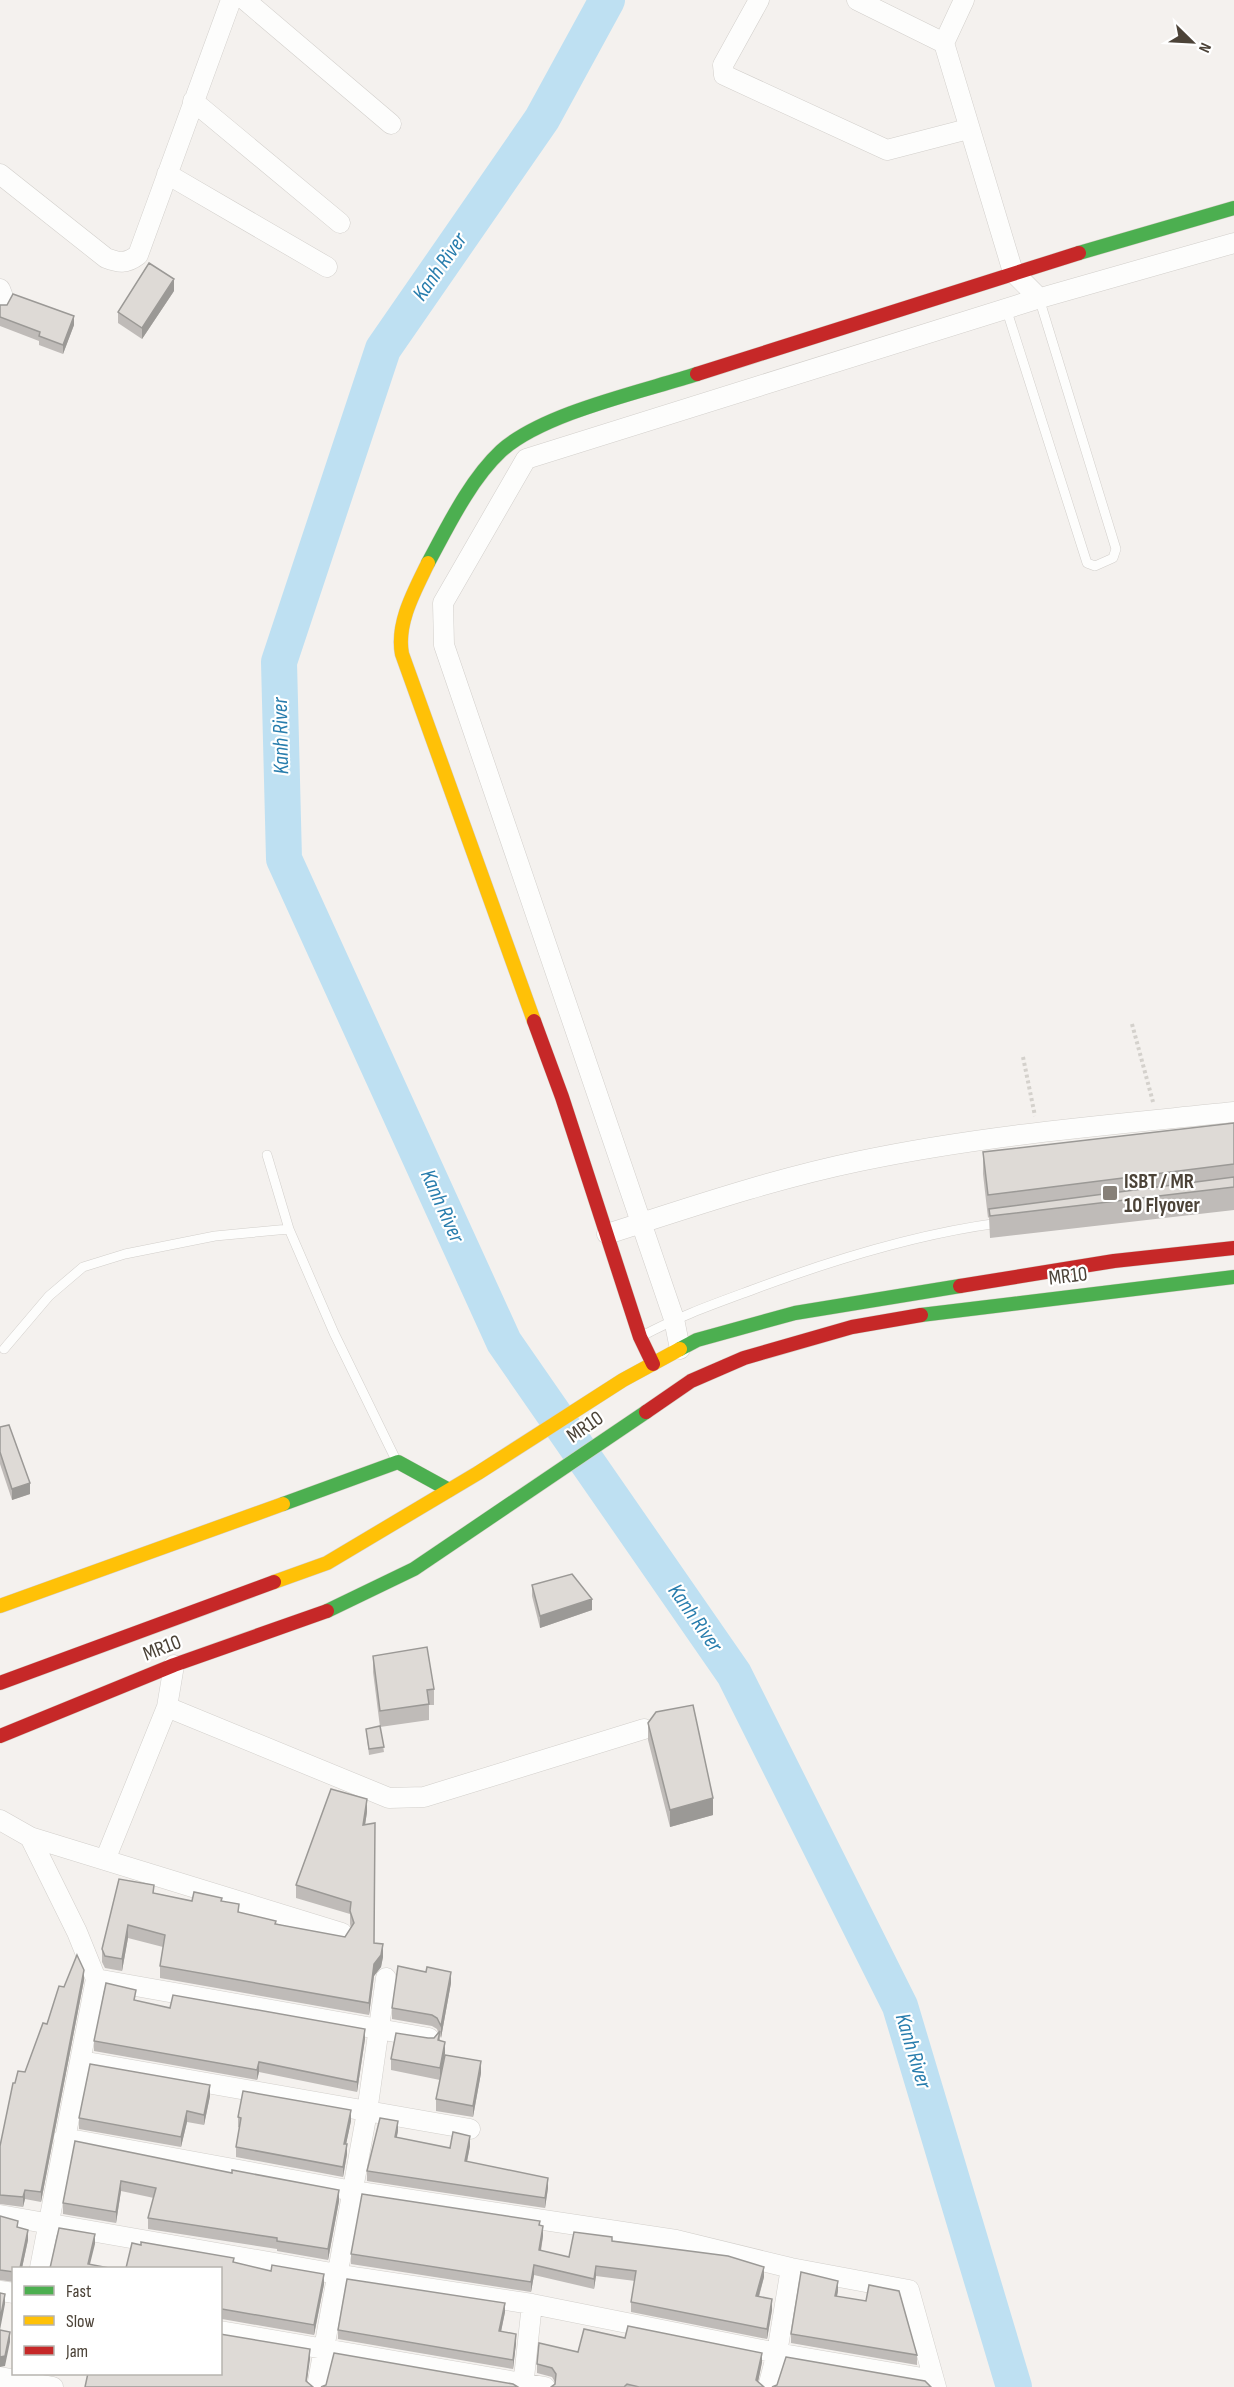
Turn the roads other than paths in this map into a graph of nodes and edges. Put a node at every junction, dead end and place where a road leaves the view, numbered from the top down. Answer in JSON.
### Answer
{"nodes":[{"id":1,"x":231,"y":0,"type":"edge"},
{"id":2,"x":245,"y":0,"type":"edge"},
{"id":3,"x":759,"y":0,"type":"edge"},
{"id":4,"x":857,"y":0,"type":"edge"},
{"id":5,"x":964,"y":0,"type":"edge"},
{"id":6,"x":944,"y":43,"type":"junction"},
{"id":7,"x":193,"y":100,"type":"junction"},
{"id":8,"x":391,"y":124,"type":"dead end"},
{"id":9,"x":968,"y":129,"type":"junction"},
{"id":10,"x":0,"y":174,"type":"edge"},
{"id":11,"x":167,"y":174,"type":"junction"},
{"id":12,"x":1234,"y":208,"type":"edge"},
{"id":13,"x":340,"y":223,"type":"dead end"},
{"id":14,"x":1234,"y":243,"type":"edge"},
{"id":15,"x":327,"y":267,"type":"dead end"},
{"id":16,"x":1013,"y":272,"type":"junction"},
{"id":17,"x":0,"y":289,"type":"edge"},
{"id":18,"x":1040,"y":298,"type":"junction"},
{"id":19,"x":0,"y":304,"type":"edge"},
{"id":20,"x":1006,"y":308,"type":"junction"},
{"id":21,"x":1234,"y":1112,"type":"edge"},
{"id":22,"x":267,"y":1155,"type":"dead end"},
{"id":23,"x":641,"y":1223,"type":"junction"},
{"id":24,"x":1004,"y":1223,"type":"edge"},
{"id":25,"x":289,"y":1229,"type":"junction"},
{"id":26,"x":607,"y":1234,"type":"junction"},
{"id":27,"x":1234,"y":1248,"type":"edge"},
{"id":28,"x":1234,"y":1277,"type":"edge"},
{"id":29,"x":674,"y":1319,"type":"junction"},
{"id":30,"x":640,"y":1337,"type":"junction"},
{"id":31,"x":4,"y":1349,"type":"dead end"},
{"id":32,"x":680,"y":1349,"type":"junction"},
{"id":33,"x":653,"y":1364,"type":"junction"},
{"id":34,"x":398,"y":1462,"type":"junction"},
{"id":35,"x":449,"y":1490,"type":"junction"},
{"id":36,"x":0,"y":1606,"type":"edge"},
{"id":37,"x":174,"y":1665,"type":"junction"},
{"id":38,"x":0,"y":1683,"type":"edge"},
{"id":39,"x":166,"y":1707,"type":"junction"},
{"id":40,"x":644,"y":1729,"type":"dead end"},
{"id":41,"x":0,"y":1736,"type":"edge"},
{"id":42,"x":0,"y":1820,"type":"edge"},
{"id":43,"x":30,"y":1837,"type":"junction"},
{"id":44,"x":105,"y":1860,"type":"junction"},
{"id":45,"x":342,"y":1933,"type":"dead end"},
{"id":46,"x":386,"y":1978,"type":"dead end"},
{"id":47,"x":96,"y":1979,"type":"junction"},
{"id":48,"x":378,"y":2030,"type":"junction"},
{"id":49,"x":429,"y":2038,"type":"edge"},
{"id":50,"x":81,"y":2061,"type":"junction"},
{"id":51,"x":367,"y":2112,"type":"junction"},
{"id":52,"x":470,"y":2129,"type":"dead end"},
{"id":53,"x":64,"y":2138,"type":"junction"},
{"id":54,"x":353,"y":2191,"type":"junction"},
{"id":55,"x":0,"y":2215,"type":"edge"},
{"id":56,"x":50,"y":2224,"type":"junction"},
{"id":57,"x":40,"y":2267,"type":"edge"},
{"id":58,"x":791,"y":2268,"type":"junction"},
{"id":59,"x":336,"y":2273,"type":"junction"},
{"id":60,"x":532,"y":2304,"type":"junction"},
{"id":61,"x":222,"y":2331,"type":"edge"},
{"id":62,"x":324,"y":2349,"type":"junction"},
{"id":63,"x":777,"y":2353,"type":"junction"},
{"id":64,"x":0,"y":2377,"type":"edge"},
{"id":65,"x":20,"y":2380,"type":"edge"},
{"id":66,"x":935,"y":2383,"type":"edge"},
{"id":67,"x":524,"y":2385,"type":"edge"},
{"id":68,"x":53,"y":2387,"type":"edge"},
{"id":69,"x":317,"y":2387,"type":"edge"},
{"id":70,"x":545,"y":2387,"type":"edge"},
{"id":71,"x":768,"y":2387,"type":"edge"}],
"edges":[{"from":1,"to":7,"type":"street"},
{"from":2,"to":8,"type":"street"},
{"from":3,"to":9,"type":"street"},
{"from":4,"to":6,"type":"street"},
{"from":5,"to":6,"type":"street"},
{"from":6,"to":9,"type":"street"},
{"from":7,"to":11,"type":"street"},
{"from":7,"to":13,"type":"street"},
{"from":9,"to":16,"type":"street"},
{"from":10,"to":11,"type":"street"},
{"from":11,"to":15,"type":"street"},
{"from":12,"to":16,"type":"main road"},
{"from":14,"to":18,"type":"street"},
{"from":16,"to":18,"type":"street"},
{"from":16,"to":20,"type":"street"},
{"from":16,"to":26,"type":"main road"},
{"from":17,"to":19,"type":"street"},
{"from":18,"to":20,"type":"street"},
{"from":18,"to":20,"type":"lane"},
{"from":20,"to":23,"type":"street"},
{"from":21,"to":23,"type":"street"},
{"from":22,"to":25,"type":"lane"},
{"from":23,"to":26,"type":"street"},
{"from":23,"to":29,"type":"street"},
{"from":24,"to":29,"type":"lane"},
{"from":25,"to":31,"type":"lane"},
{"from":25,"to":34,"type":"lane"},
{"from":26,"to":30,"type":"main road"},
{"from":27,"to":32,"type":"main road","name":"MR10"},
{"from":28,"to":37,"type":"main road","name":"MR10"},
{"from":29,"to":30,"type":"lane"},
{"from":29,"to":32,"type":"street"},
{"from":30,"to":33,"type":"main road"},
{"from":32,"to":33,"type":"main road","name":"MR10"},
{"from":33,"to":35,"type":"main road","name":"MR10"},
{"from":34,"to":35,"type":"main road"},
{"from":34,"to":36,"type":"main road"},
{"from":35,"to":38,"type":"main road","name":"MR10"},
{"from":37,"to":39,"type":"street"},
{"from":37,"to":41,"type":"main road","name":"MR10"},
{"from":39,"to":40,"type":"street"},
{"from":39,"to":44,"type":"street"},
{"from":42,"to":43,"type":"street"},
{"from":43,"to":44,"type":"street"},
{"from":43,"to":47,"type":"street"},
{"from":44,"to":45,"type":"street"},
{"from":46,"to":48,"type":"street"},
{"from":47,"to":48,"type":"street"},
{"from":47,"to":50,"type":"street"},
{"from":48,"to":49,"type":"street"},
{"from":48,"to":51,"type":"street"},
{"from":50,"to":51,"type":"street"},
{"from":50,"to":53,"type":"street"},
{"from":51,"to":52,"type":"street"},
{"from":51,"to":54,"type":"street"},
{"from":53,"to":54,"type":"street"},
{"from":53,"to":56,"type":"street"},
{"from":54,"to":58,"type":"street"},
{"from":54,"to":59,"type":"street"},
{"from":55,"to":56,"type":"street"},
{"from":56,"to":57,"type":"street"},
{"from":56,"to":59,"type":"street"},
{"from":58,"to":63,"type":"street"},
{"from":58,"to":66,"type":"street"},
{"from":59,"to":60,"type":"street"},
{"from":59,"to":62,"type":"street"},
{"from":60,"to":63,"type":"street"},
{"from":60,"to":67,"type":"street"},
{"from":61,"to":62,"type":"street"},
{"from":62,"to":67,"type":"street"},
{"from":62,"to":69,"type":"street"},
{"from":63,"to":66,"type":"street"},
{"from":63,"to":71,"type":"street"},
{"from":64,"to":65,"type":"street"},
{"from":65,"to":68,"type":"street"},
{"from":67,"to":70,"type":"street"}]}
